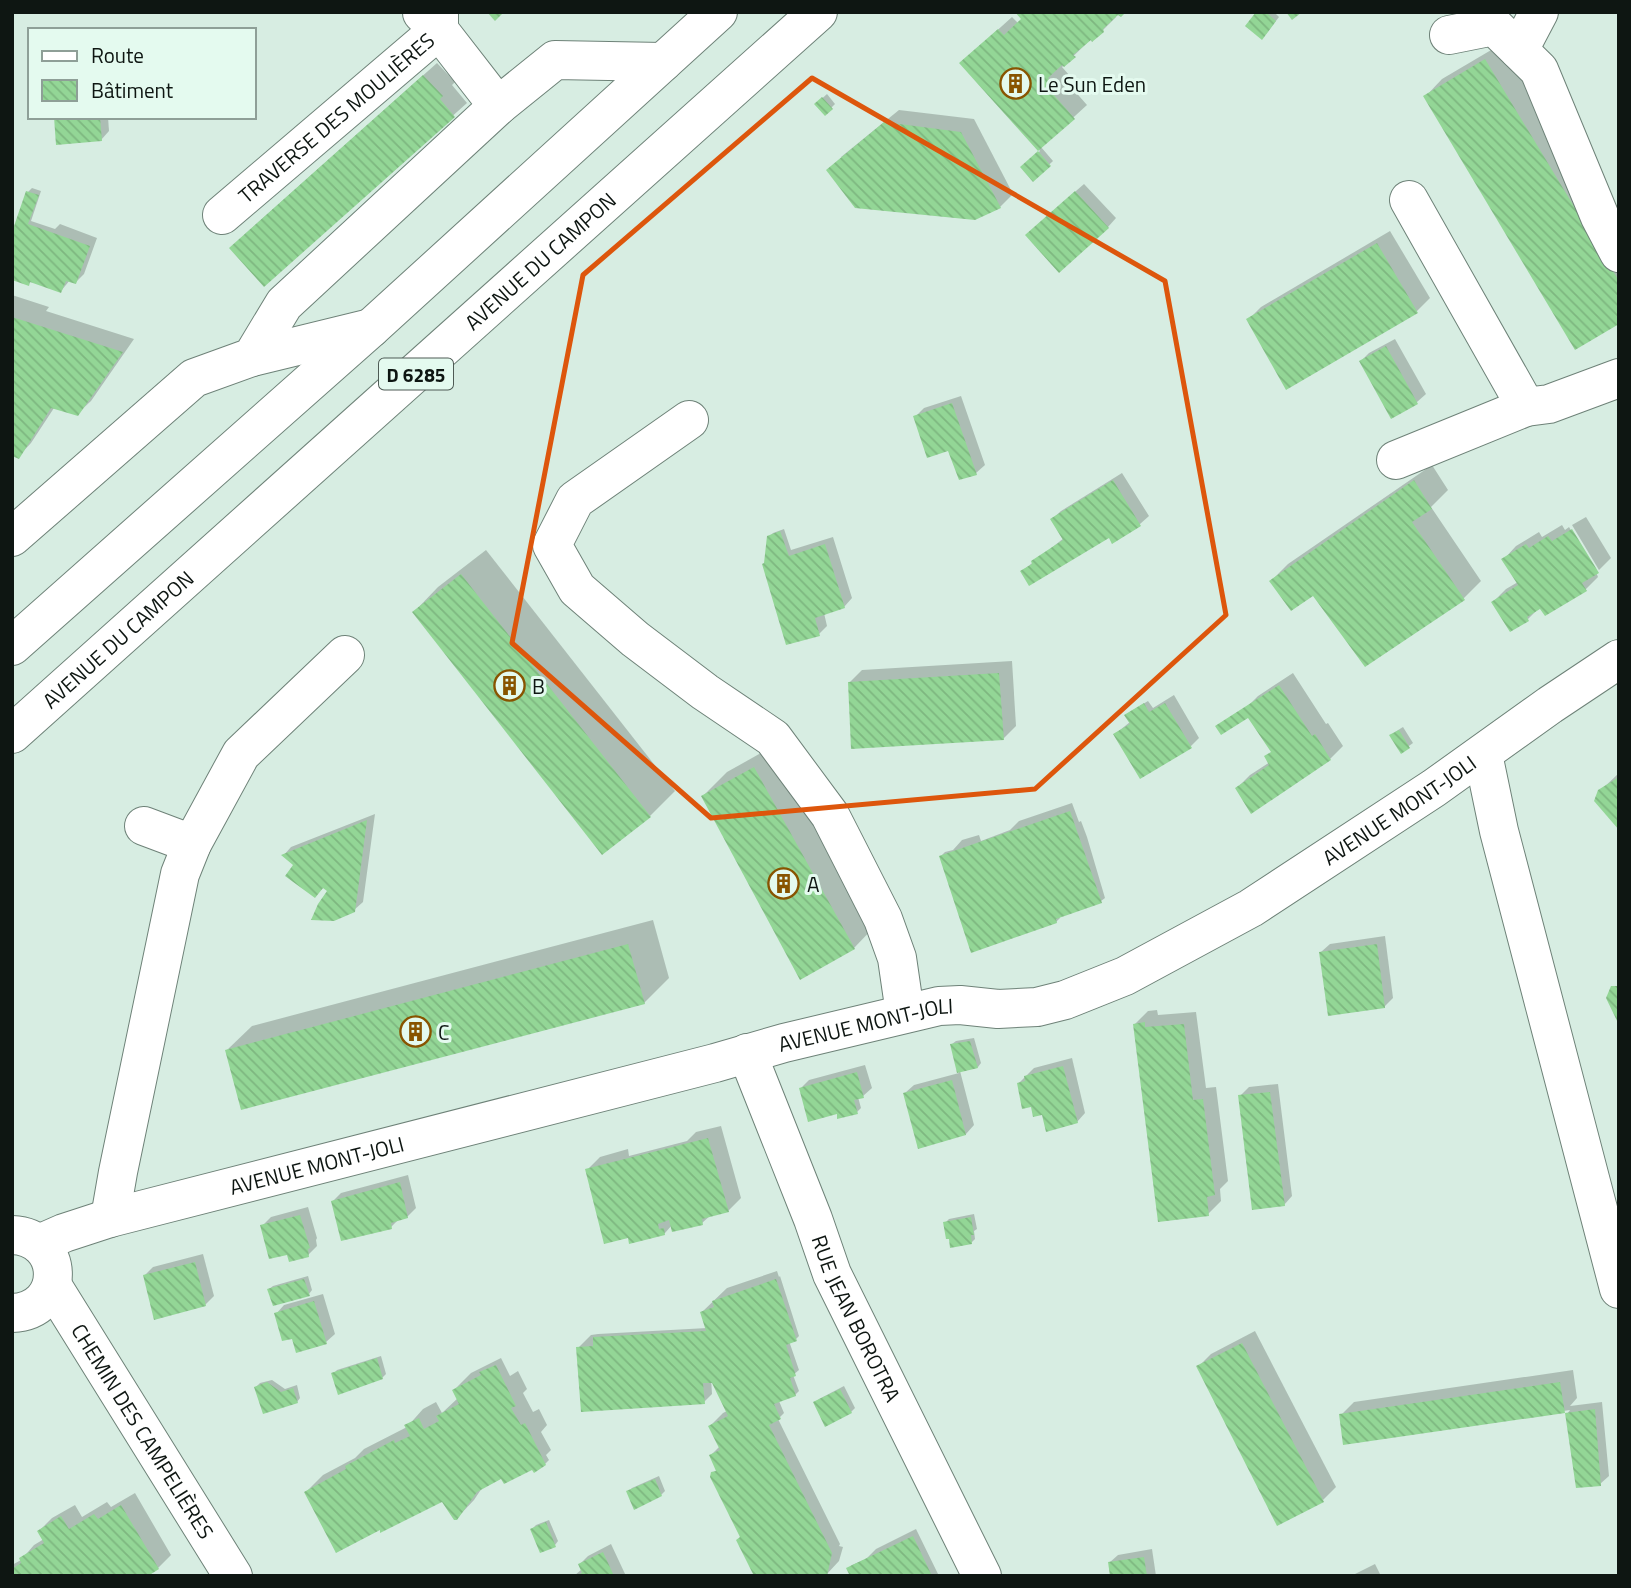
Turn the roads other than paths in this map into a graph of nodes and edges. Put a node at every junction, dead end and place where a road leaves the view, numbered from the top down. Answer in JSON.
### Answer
{"nodes":[{"id":1,"x":718,"y":12,"type":"edge"},
{"id":2,"x":818,"y":12,"type":"edge"},
{"id":3,"x":1539,"y":12,"type":"edge"},
{"id":4,"x":433,"y":18,"type":"edge"},
{"id":5,"x":1449,"y":35,"type":"dead end"},
{"id":6,"x":1520,"y":50,"type":"junction"},
{"id":7,"x":663,"y":62,"type":"junction"},
{"id":8,"x":498,"y":106,"type":"junction"},
{"id":9,"x":1409,"y":200,"type":"dead end"},
{"id":10,"x":222,"y":215,"type":"dead end"},
{"id":11,"x":1619,"y":253,"type":"edge"},
{"id":12,"x":371,"y":328,"type":"junction"},
{"id":13,"x":252,"y":357,"type":"junction"},
{"id":14,"x":1619,"y":379,"type":"edge"},
{"id":15,"x":1527,"y":407,"type":"junction"},
{"id":16,"x":690,"y":420,"type":"dead end"},
{"id":17,"x":1396,"y":460,"type":"dead end"},
{"id":18,"x":12,"y":537,"type":"edge"},
{"id":19,"x":12,"y":646,"type":"edge"},
{"id":20,"x":345,"y":655,"type":"dead end"},
{"id":21,"x":1619,"y":659,"type":"edge"},
{"id":22,"x":12,"y":734,"type":"edge"},
{"id":23,"x":1483,"y":754,"type":"junction"},
{"id":24,"x":144,"y":826,"type":"dead end"},
{"id":25,"x":192,"y":844,"type":"junction"},
{"id":26,"x":905,"y":1013,"type":"junction"},
{"id":27,"x":747,"y":1053,"type":"junction"},
{"id":28,"x":110,"y":1218,"type":"junction"},
{"id":29,"x":19,"y":1237,"type":"edge"},
{"id":30,"x":52,"y":1285,"type":"junction"},
{"id":31,"x":1619,"y":1289,"type":"edge"},
{"id":32,"x":12,"y":1313,"type":"edge"},
{"id":33,"x":233,"y":1576,"type":"edge"},
{"id":34,"x":982,"y":1576,"type":"edge"}],
"edges":[{"from":1,"to":7,"type":"street","number":"D 6285"},
{"from":2,"to":22,"type":"street","name":"AVENUE DU CAMPON","number":"D 6285"},
{"from":3,"to":6,"type":"street"},
{"from":4,"to":8,"type":"street"},
{"from":4,"to":10,"type":"street","name":"TRAVERSE DES MOULIÈRES"},
{"from":5,"to":6,"type":"street"},
{"from":6,"to":11,"type":"street"},
{"from":7,"to":8,"type":"street"},
{"from":7,"to":12,"type":"street","number":"D 6285"},
{"from":8,"to":13,"type":"street"},
{"from":9,"to":15,"type":"street"},
{"from":12,"to":13,"type":"street"},
{"from":12,"to":19,"type":"street","number":"D 6285"},
{"from":13,"to":18,"type":"street"},
{"from":14,"to":15,"type":"street"},
{"from":15,"to":17,"type":"street"},
{"from":16,"to":26,"type":"street"},
{"from":20,"to":25,"type":"street"},
{"from":21,"to":23,"type":"street","name":"AVENUE MONT-JOLI"},
{"from":23,"to":26,"type":"street","name":"AVENUE MONT-JOLI"},
{"from":23,"to":31,"type":"street"},
{"from":24,"to":25,"type":"street"},
{"from":25,"to":28,"type":"street"},
{"from":26,"to":27,"type":"street","name":"AVENUE MONT-JOLI"},
{"from":27,"to":28,"type":"street","name":"AVENUE MONT-JOLI"},
{"from":27,"to":34,"type":"street","name":"RUE JEAN BOROTRA"},
{"from":28,"to":29,"type":"street","name":"AVENUE MONT-JOLI"},
{"from":29,"to":30,"type":"street"},
{"from":30,"to":32,"type":"street"},
{"from":30,"to":33,"type":"street","name":"CHEMIN DES CAMPELIÈRES"}]}
